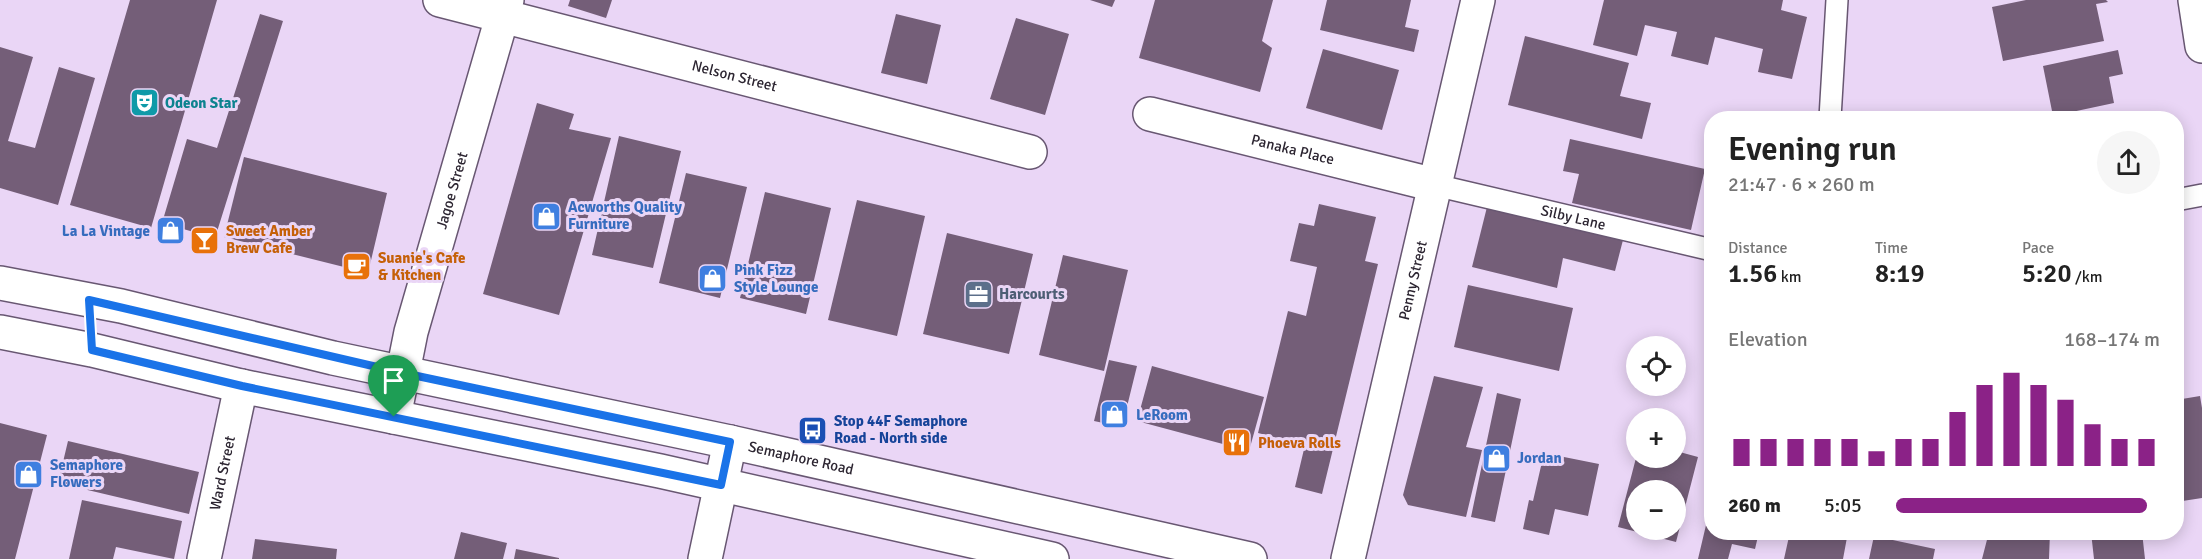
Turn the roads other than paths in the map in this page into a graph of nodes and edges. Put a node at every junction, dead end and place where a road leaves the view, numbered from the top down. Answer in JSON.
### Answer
{"nodes":[{"id":1,"x":440,"y":0,"type":"edge"},
{"id":2,"x":1478,"y":0,"type":"edge"},
{"id":3,"x":1837,"y":0,"type":"edge"},
{"id":4,"x":505,"y":8,"type":"edge"},
{"id":5,"x":1830,"y":111,"type":"edge"},
{"id":6,"x":1150,"y":114,"type":"dead end"},
{"id":7,"x":1030,"y":152,"type":"dead end"},
{"id":8,"x":1435,"y":185,"type":"junction"},
{"id":9,"x":2202,"y":195,"type":"edge"},
{"id":10,"x":2184,"y":198,"type":"edge"},
{"id":11,"x":1704,"y":248,"type":"edge"},
{"id":12,"x":0,"y":283,"type":"edge"},
{"id":13,"x":89,"y":300,"type":"junction"},
{"id":14,"x":0,"y":332,"type":"edge"},
{"id":15,"x":92,"y":350,"type":"junction"},
{"id":16,"x":403,"y":373,"type":"junction"},
{"id":17,"x":242,"y":386,"type":"junction"},
{"id":18,"x":394,"y":417,"type":"junction"},
{"id":19,"x":730,"y":442,"type":"junction"},
{"id":20,"x":721,"y":485,"type":"junction"},
{"id":21,"x":1001,"y":504,"type":"junction"},
{"id":22,"x":992,"y":546,"type":"junction"},
{"id":23,"x":204,"y":559,"type":"edge"},
{"id":24,"x":705,"y":559,"type":"edge"},
{"id":25,"x":1052,"y":559,"type":"edge"},
{"id":26,"x":1250,"y":559,"type":"edge"},
{"id":27,"x":1348,"y":559,"type":"edge"}],
"edges":[{"from":1,"to":4,"type":"main road","name":"Nelson Street"},
{"from":2,"to":8,"type":"main road","name":"Penny Street"},
{"from":3,"to":5,"type":"lane"},
{"from":4,"to":7,"type":"main road","name":"Nelson Street"},
{"from":4,"to":16,"type":"main road","name":"Jagoe Street"},
{"from":6,"to":8,"type":"main road","name":"Panaka Place"},
{"from":8,"to":11,"type":"lane","name":"Silby Lane"},
{"from":8,"to":27,"type":"main road","name":"Penny Street"},
{"from":9,"to":10,"type":"lane"},
{"from":12,"to":13,"type":"main road","name":"Semaphore Road"},
{"from":13,"to":15,"type":"main road"},
{"from":13,"to":16,"type":"main road","name":"Semaphore Road"},
{"from":14,"to":15,"type":"main road"},
{"from":15,"to":17,"type":"main road"},
{"from":16,"to":18,"type":"main road","name":"Jagoe Street"},
{"from":16,"to":19,"type":"main road","name":"Semaphore Road"},
{"from":17,"to":18,"type":"main road"},
{"from":17,"to":23,"type":"main road","name":"Ward Street"},
{"from":18,"to":20,"type":"main road"},
{"from":19,"to":20,"type":"main road"},
{"from":19,"to":21,"type":"main road","name":"Semaphore Road"},
{"from":20,"to":22,"type":"main road"},
{"from":20,"to":24,"type":"main road"},
{"from":21,"to":22,"type":"main road"},
{"from":21,"to":26,"type":"main road","name":"Semaphore Road"},
{"from":22,"to":25,"type":"main road"}]}
